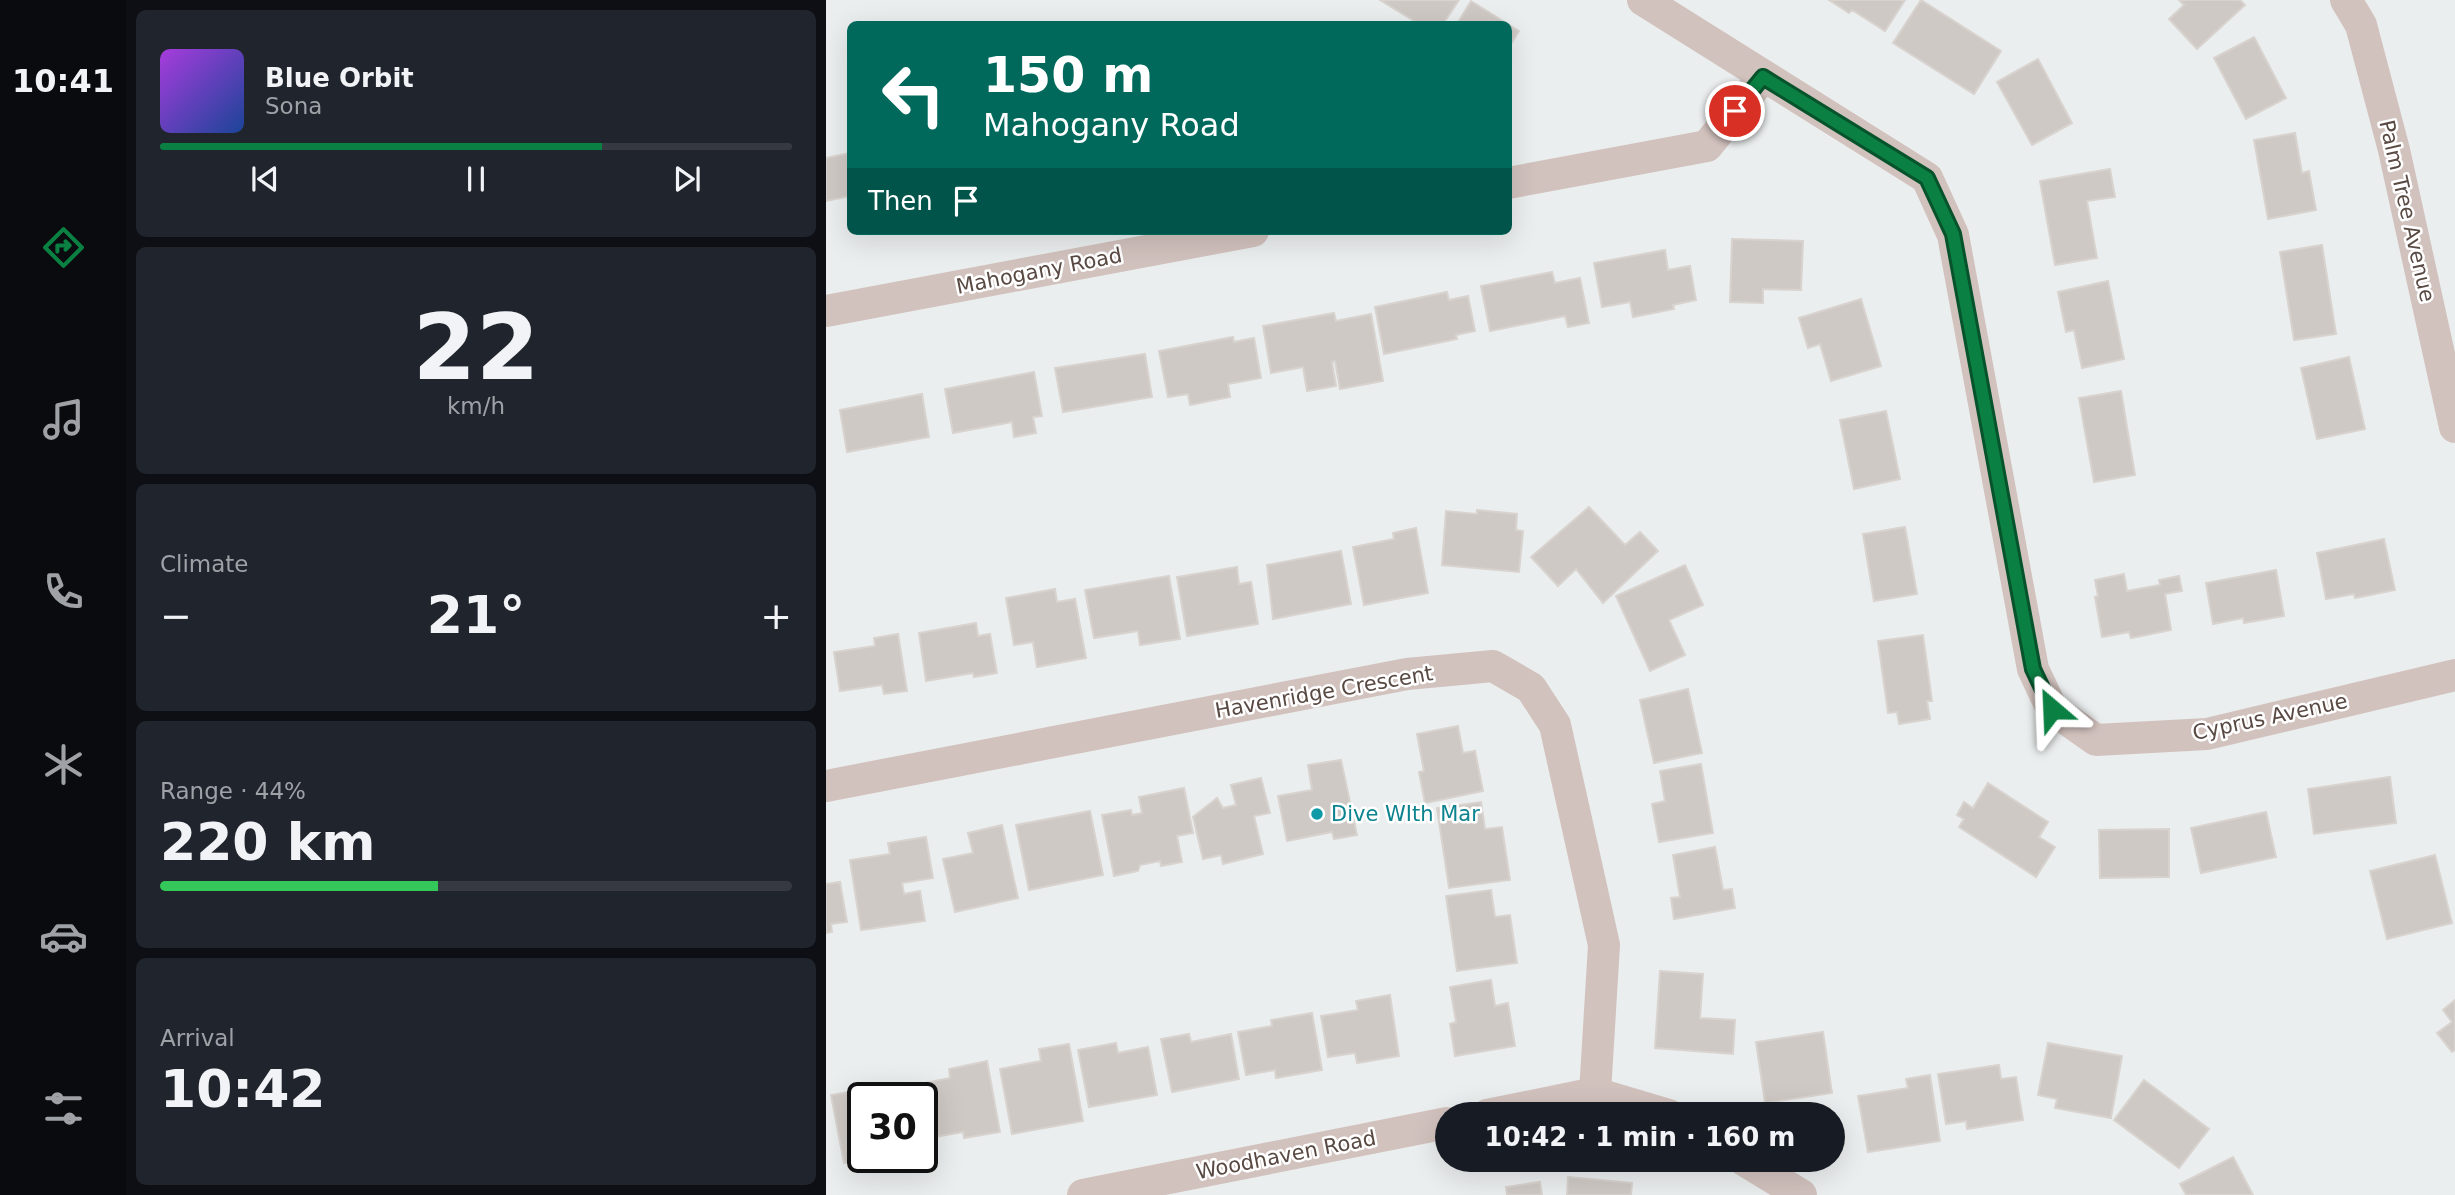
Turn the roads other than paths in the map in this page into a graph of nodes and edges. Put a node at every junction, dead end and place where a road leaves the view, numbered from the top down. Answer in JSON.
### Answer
{"nodes":[{"id":1,"x":1643,"y":0,"type":"edge"},
{"id":2,"x":2346,"y":0,"type":"edge"},
{"id":3,"x":1763,"y":77,"type":"junction"},
{"id":4,"x":1512,"y":182,"type":"edge"},
{"id":5,"x":1232,"y":235,"type":"edge"},
{"id":6,"x":826,"y":311,"type":"edge"},
{"id":7,"x":2455,"y":427,"type":"edge"},
{"id":8,"x":2455,"y":675,"type":"edge"},
{"id":9,"x":826,"y":786,"type":"edge"},
{"id":10,"x":1595,"y":1093,"type":"junction"},
{"id":11,"x":1551,"y":1102,"type":"edge"},
{"id":12,"x":1625,"y":1102,"type":"edge"},
{"id":13,"x":1435,"y":1125,"type":"edge"},
{"id":14,"x":1764,"y":1172,"type":"edge"},
{"id":15,"x":1083,"y":1195,"type":"edge"},
{"id":16,"x":1801,"y":1195,"type":"edge"}],
"edges":[{"from":1,"to":3,"type":"street","name":"Cyprus Avenue"},
{"from":2,"to":7,"type":"street","name":"Palm Tree Avenue"},
{"from":3,"to":4,"type":"street"},
{"from":3,"to":8,"type":"street","name":"Cyprus Avenue"},
{"from":5,"to":6,"type":"street","name":"Mahogany Road"},
{"from":9,"to":10,"type":"street","name":"Havenridge Crescent"},
{"from":10,"to":11,"type":"street"},
{"from":10,"to":12,"type":"street"},
{"from":13,"to":15,"type":"street","name":"Woodhaven Road"},
{"from":14,"to":16,"type":"street"}]}
